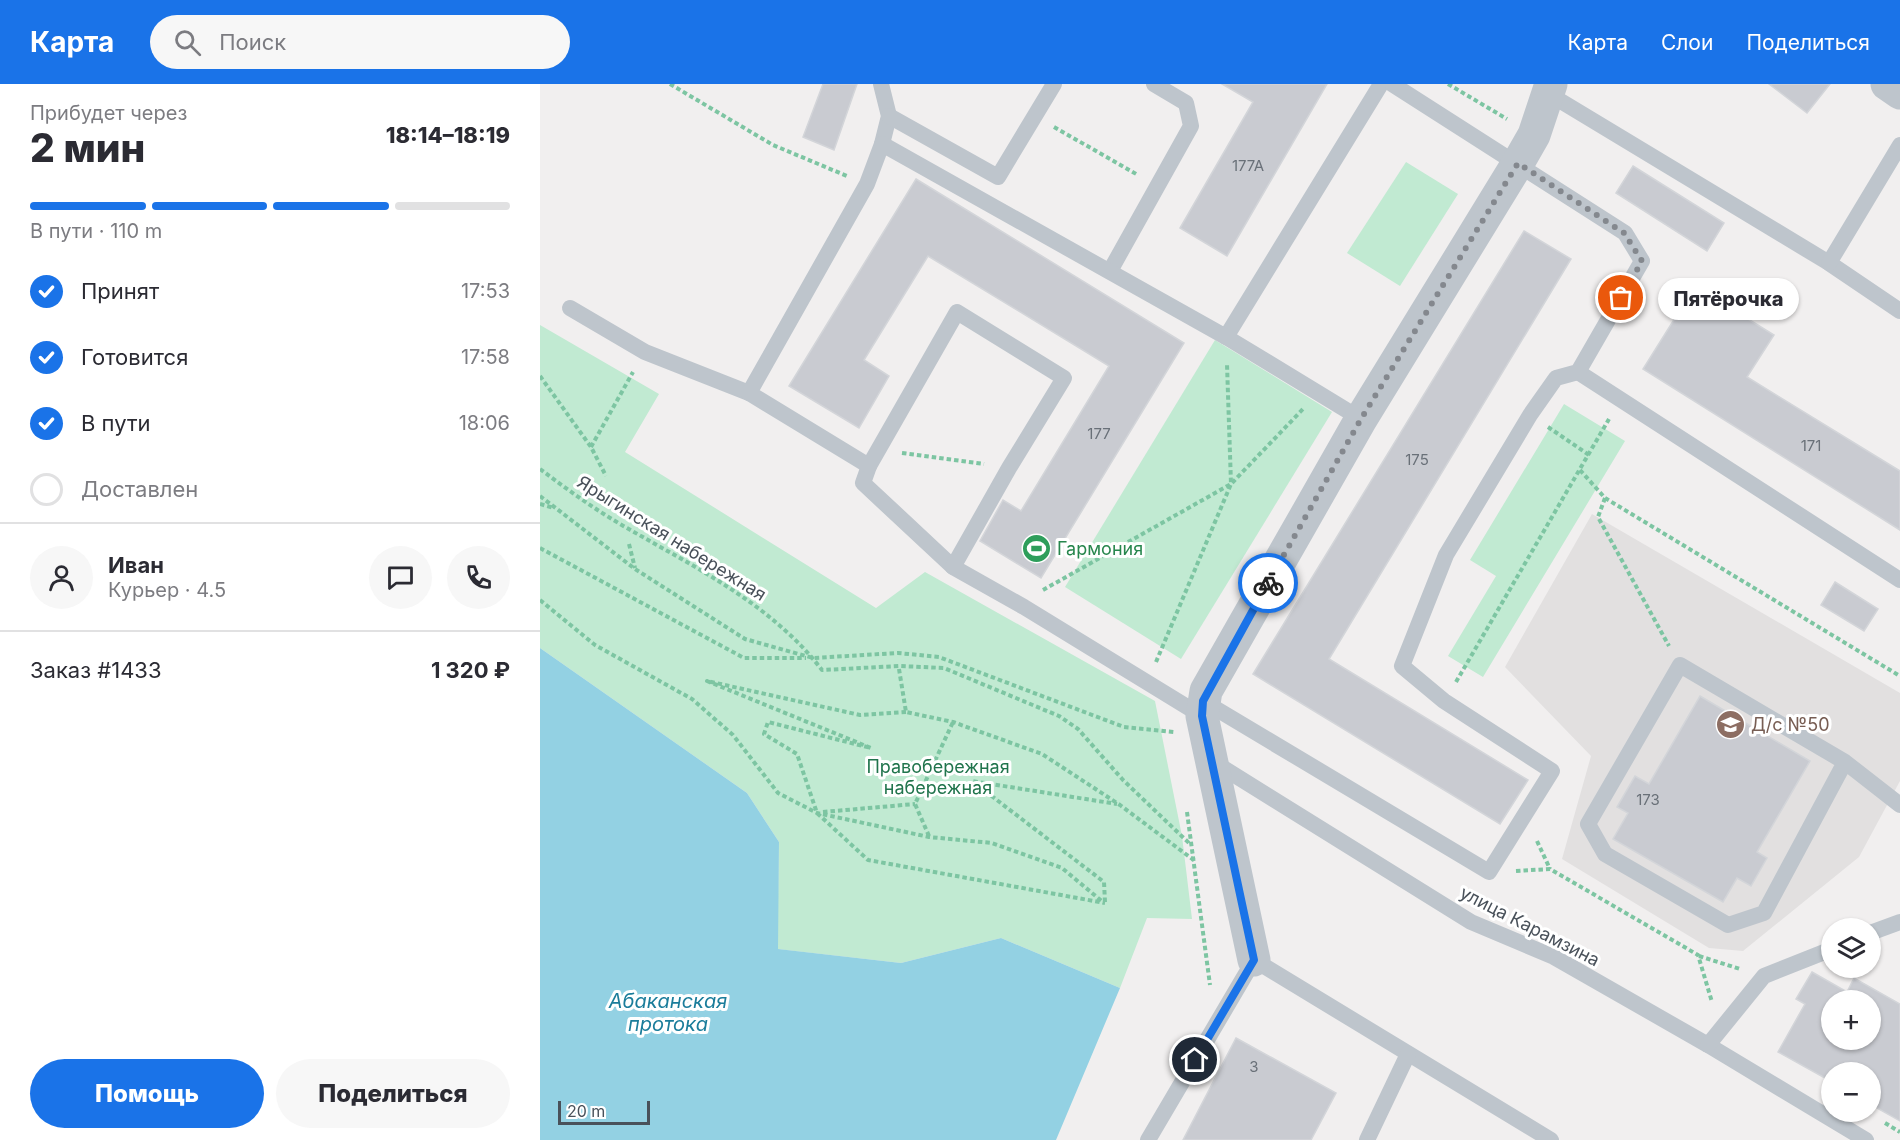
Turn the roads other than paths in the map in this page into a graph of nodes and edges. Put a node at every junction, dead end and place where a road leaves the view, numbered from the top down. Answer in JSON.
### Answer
{"nodes":[{"id":1,"x":882,"y":84,"type":"edge"},
{"id":2,"x":1054,"y":84,"type":"edge"},
{"id":3,"x":1154,"y":84,"type":"edge"},
{"id":4,"x":1381,"y":84,"type":"edge"},
{"id":5,"x":1392,"y":84,"type":"edge"},
{"id":6,"x":1887,"y":84,"type":"edge"},
{"id":7,"x":1550,"y":89,"type":"edge"},
{"id":8,"x":1900,"y":93,"type":"edge"},
{"id":9,"x":889,"y":116,"type":"junction"},
{"id":10,"x":882,"y":144,"type":"junction"},
{"id":11,"x":1900,"y":145,"type":"edge"},
{"id":12,"x":1518,"y":163,"type":"junction"},
{"id":13,"x":1829,"y":263,"type":"junction"},
{"id":14,"x":1110,"y":272,"type":"junction"},
{"id":15,"x":570,"y":308,"type":"dead end"},
{"id":16,"x":1900,"y":311,"type":"edge"},
{"id":17,"x":1226,"y":337,"type":"junction"},
{"id":18,"x":1578,"y":372,"type":"junction"},
{"id":19,"x":749,"y":393,"type":"junction"},
{"id":20,"x":1361,"y":419,"type":"junction"},
{"id":21,"x":869,"y":466,"type":"junction"},
{"id":22,"x":953,"y":567,"type":"junction"},
{"id":23,"x":1900,"y":580,"type":"edge"},
{"id":24,"x":1194,"y":716,"type":"junction"},
{"id":25,"x":1211,"y":761,"type":"junction"},
{"id":26,"x":1845,"y":762,"type":"junction"},
{"id":27,"x":1900,"y":805,"type":"edge"},
{"id":28,"x":1900,"y":922,"type":"edge"},
{"id":29,"x":1881,"y":929,"type":"edge"},
{"id":30,"x":1821,"y":953,"type":"edge"},
{"id":31,"x":1254,"y":960,"type":"junction"},
{"id":32,"x":1708,"y":1045,"type":"junction"},
{"id":33,"x":1408,"y":1054,"type":"junction"},
{"id":34,"x":1148,"y":1140,"type":"edge"},
{"id":35,"x":1367,"y":1140,"type":"edge"},
{"id":36,"x":1551,"y":1140,"type":"edge"},
{"id":37,"x":1866,"y":1140,"type":"edge"}],
"edges":[{"from":1,"to":9,"type":"lane"},
{"from":2,"to":9,"type":"lane"},
{"from":3,"to":14,"type":"lane"},
{"from":4,"to":17,"type":"lane"},
{"from":5,"to":12,"type":"lane"},
{"from":6,"to":8,"type":"street"},
{"from":7,"to":12,"type":"street"},
{"from":7,"to":13,"type":"lane"},
{"from":9,"to":10,"type":"lane"},
{"from":10,"to":14,"type":"lane"},
{"from":10,"to":19,"type":"lane"},
{"from":11,"to":13,"type":"lane"},
{"from":12,"to":18,"type":"lane"},
{"from":12,"to":20,"type":"street"},
{"from":13,"to":16,"type":"lane"},
{"from":14,"to":17,"type":"lane"},
{"from":15,"to":19,"type":"lane"},
{"from":17,"to":20,"type":"lane"},
{"from":18,"to":23,"type":"lane"},
{"from":18,"to":24,"type":"lane"},
{"from":19,"to":21,"type":"lane"},
{"from":20,"to":24,"type":"street"},
{"from":21,"to":22,"type":"lane"},
{"from":21,"to":22,"type":"lane"},
{"from":22,"to":24,"type":"lane"},
{"from":24,"to":25,"type":"street"},
{"from":25,"to":31,"type":"street"},
{"from":25,"to":32,"type":"lane","name":"улица Карамзина"},
{"from":26,"to":26,"type":"lane"},
{"from":26,"to":27,"type":"lane"},
{"from":28,"to":29,"type":"lane"},
{"from":30,"to":32,"type":"lane"},
{"from":31,"to":33,"type":"lane"},
{"from":31,"to":34,"type":"lane"},
{"from":32,"to":37,"type":"lane","name":"улица Карамзина"},
{"from":33,"to":35,"type":"lane"},
{"from":33,"to":36,"type":"lane"}]}
